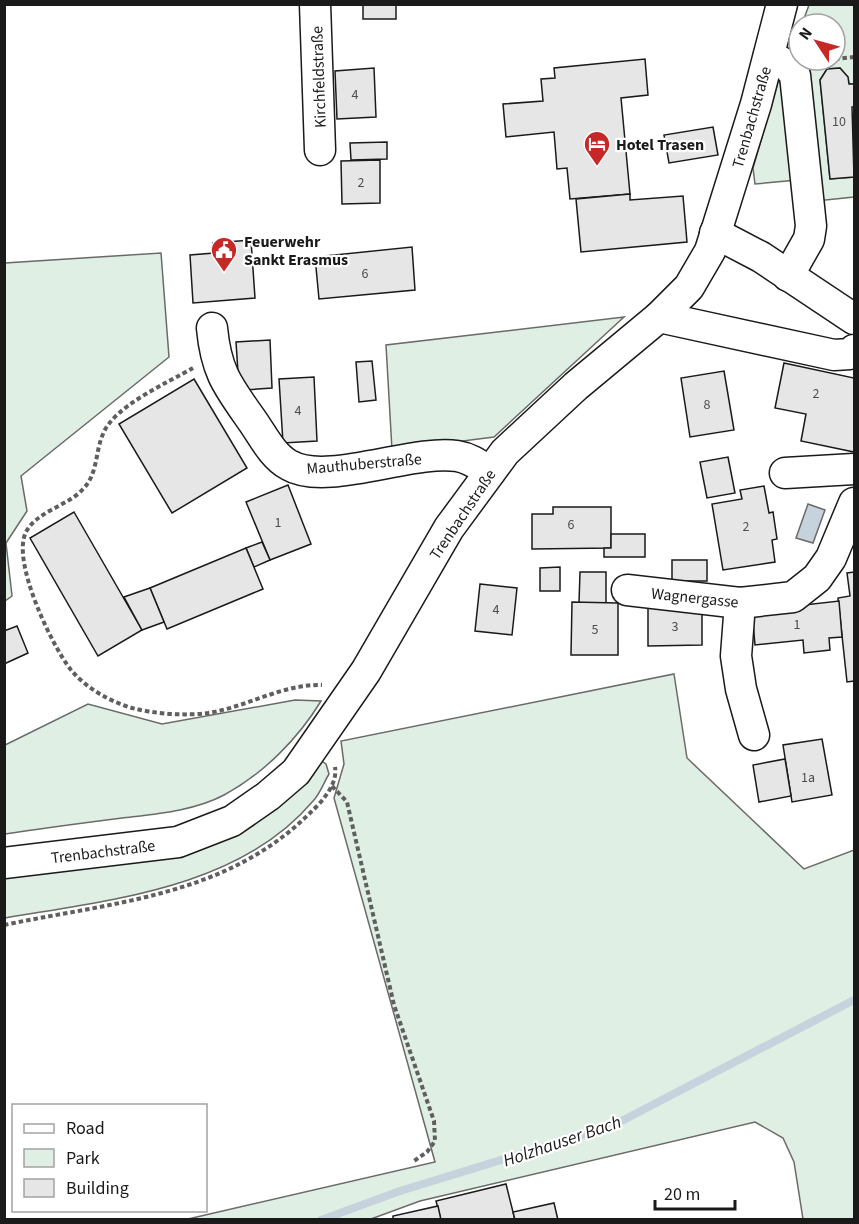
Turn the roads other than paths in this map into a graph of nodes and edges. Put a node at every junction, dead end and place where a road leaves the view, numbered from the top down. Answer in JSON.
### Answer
{"nodes":[{"id":1,"x":315,"y":4,"type":"edge"},
{"id":2,"x":782,"y":4,"type":"edge"},
{"id":3,"x":768,"y":56,"type":"junction"},
{"id":4,"x":320,"y":150,"type":"dead end"},
{"id":5,"x":715,"y":233,"type":"junction"},
{"id":6,"x":788,"y":276,"type":"junction"},
{"id":7,"x":659,"y":317,"type":"junction"},
{"id":8,"x":855,"y":319,"type":"edge"},
{"id":9,"x":213,"y":342,"type":"road end"},
{"id":10,"x":855,"y":350,"type":"edge"},
{"id":11,"x":855,"y":469,"type":"edge"},
{"id":12,"x":490,"y":472,"type":"junction"},
{"id":13,"x":785,"y":473,"type":"dead end"},
{"id":14,"x":855,"y":503,"type":"edge"},
{"id":15,"x":627,"y":590,"type":"dead end"},
{"id":16,"x":740,"y":603,"type":"junction"},
{"id":17,"x":754,"y":735,"type":"dead end"},
{"id":18,"x":4,"y":863,"type":"edge"}],
"edges":[{"from":1,"to":4,"type":"street","name":"Kirchfeldstraße"},
{"from":2,"to":3,"type":"street","name":"Trenbachstraße"},
{"from":3,"to":5,"type":"street","name":"Trenbachstraße"},
{"from":3,"to":6,"type":"street"},
{"from":5,"to":6,"type":"street"},
{"from":5,"to":7,"type":"street","name":"Trenbachstraße"},
{"from":6,"to":8,"type":"street"},
{"from":7,"to":10,"type":"street"},
{"from":7,"to":12,"type":"street","name":"Trenbachstraße"},
{"from":9,"to":12,"type":"street","name":"Mauthuberstraße"},
{"from":11,"to":13,"type":"street"},
{"from":12,"to":18,"type":"street","name":"Trenbachstraße"},
{"from":14,"to":16,"type":"street","name":"Wagnergasse"},
{"from":15,"to":16,"type":"street","name":"Wagnergasse"},
{"from":16,"to":17,"type":"street"}]}
